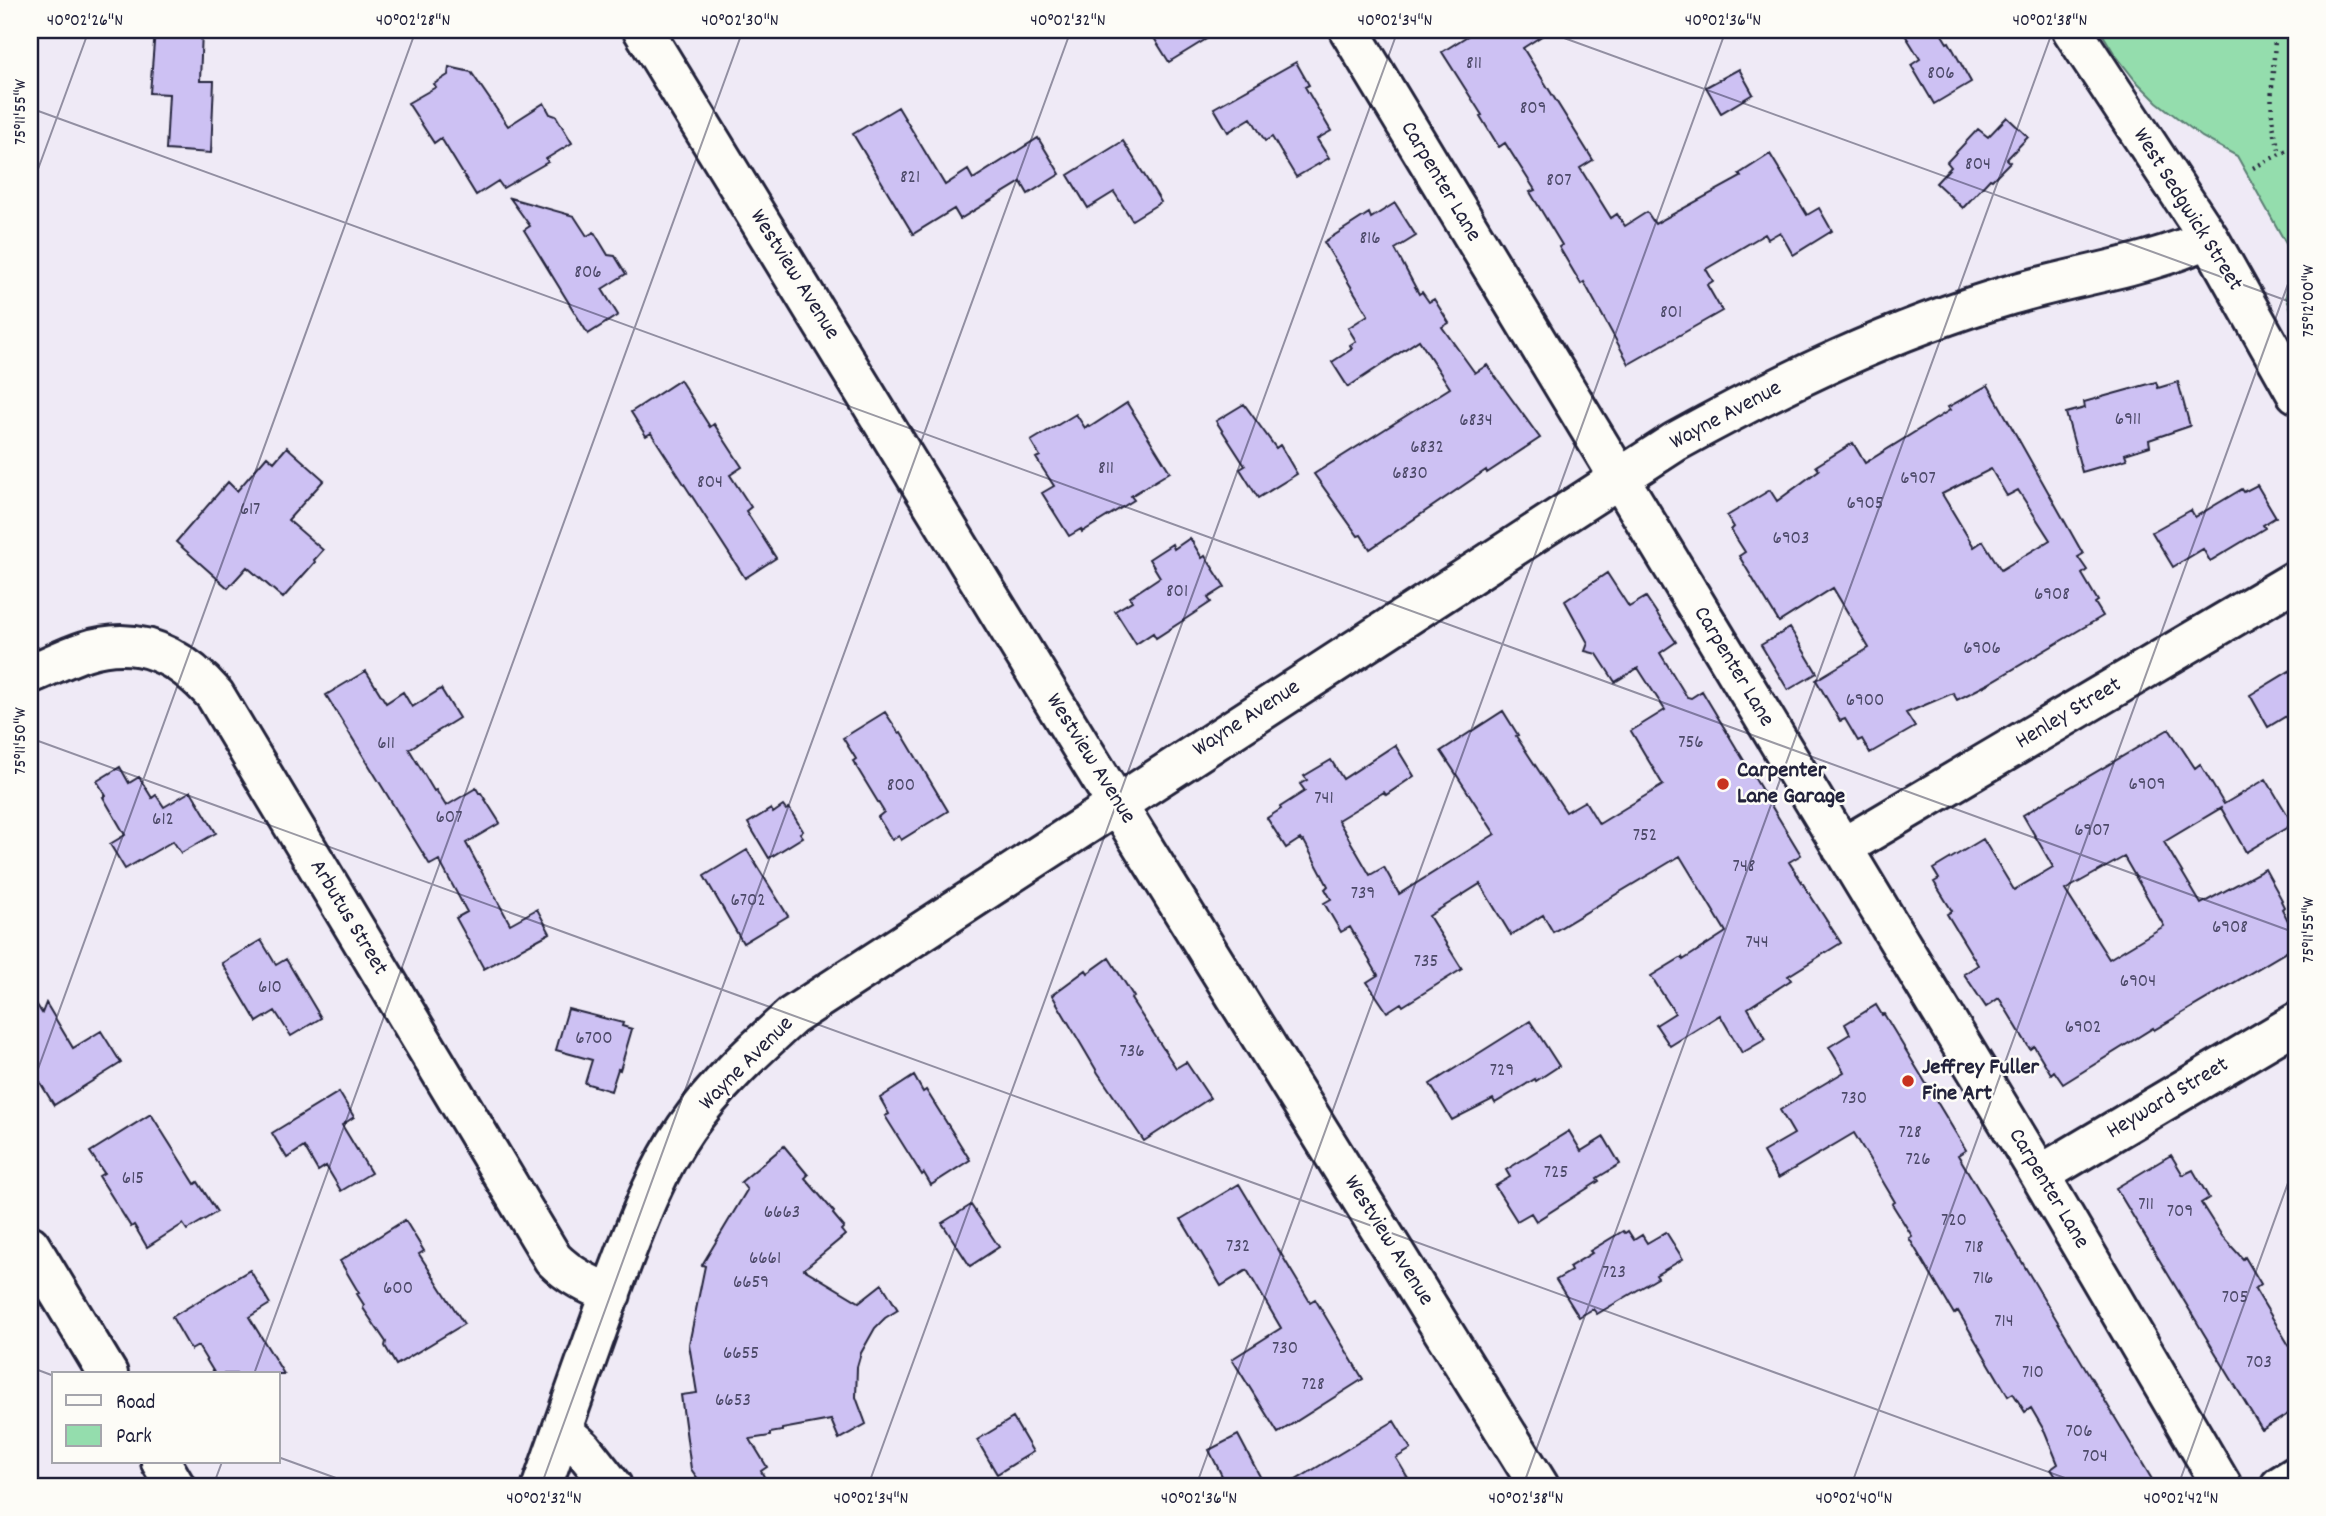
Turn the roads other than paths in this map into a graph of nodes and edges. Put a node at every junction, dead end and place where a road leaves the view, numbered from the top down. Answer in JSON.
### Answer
{"nodes":[{"id":1,"x":643,"y":30,"type":"edge"},
{"id":2,"x":1349,"y":30,"type":"edge"},
{"id":3,"x":2072,"y":30,"type":"edge"},
{"id":4,"x":2209,"y":238,"type":"junction"},
{"id":5,"x":2296,"y":393,"type":"edge"},
{"id":6,"x":1618,"y":477,"type":"junction"},
{"id":7,"x":2296,"y":580,"type":"edge"},
{"id":8,"x":30,"y":674,"type":"edge"},
{"id":9,"x":1118,"y":803,"type":"junction"},
{"id":10,"x":1842,"y":848,"type":"junction"},
{"id":11,"x":2296,"y":1023,"type":"edge"},
{"id":12,"x":2040,"y":1175,"type":"junction"},
{"id":13,"x":30,"y":1245,"type":"edge"},
{"id":14,"x":611,"y":1294,"type":"junction"},
{"id":15,"x":107,"y":1372,"type":"edge"},
{"id":16,"x":562,"y":1430,"type":"junction"},
{"id":17,"x":161,"y":1464,"type":"edge"},
{"id":18,"x":2296,"y":1476,"type":"edge"},
{"id":19,"x":175,"y":1486,"type":"edge"},
{"id":20,"x":542,"y":1486,"type":"edge"},
{"id":21,"x":612,"y":1486,"type":"edge"},
{"id":22,"x":1539,"y":1486,"type":"edge"},
{"id":23,"x":2222,"y":1486,"type":"edge"},
{"id":24,"x":2280,"y":1486,"type":"edge"}],
"edges":[{"from":1,"to":9,"type":"street","name":"Westview Avenue"},
{"from":2,"to":6,"type":"street","name":"Carpenter Lane"},
{"from":3,"to":4,"type":"street","name":"West Sedgwick Street"},
{"from":4,"to":5,"type":"street","name":"West Sedgwick Street"},
{"from":4,"to":6,"type":"street","name":"Wayne Avenue"},
{"from":6,"to":9,"type":"street","name":"Wayne Avenue"},
{"from":6,"to":10,"type":"street","name":"Carpenter Lane"},
{"from":7,"to":10,"type":"street","name":"Henley Street"},
{"from":8,"to":14,"type":"street","name":"Arbutus Street"},
{"from":9,"to":14,"type":"street","name":"Wayne Avenue"},
{"from":9,"to":22,"type":"street","name":"Westview Avenue"},
{"from":10,"to":12,"type":"street","name":"Carpenter Lane"},
{"from":11,"to":12,"type":"street","name":"Heyward Street"},
{"from":12,"to":23,"type":"street","name":"Carpenter Lane"},
{"from":13,"to":15,"type":"street"},
{"from":14,"to":16,"type":"street","name":"Wayne Avenue"},
{"from":16,"to":20,"type":"street","name":"Wayne Avenue"},
{"from":16,"to":21,"type":"street"},
{"from":17,"to":19,"type":"street"},
{"from":18,"to":24,"type":"street"}]}
